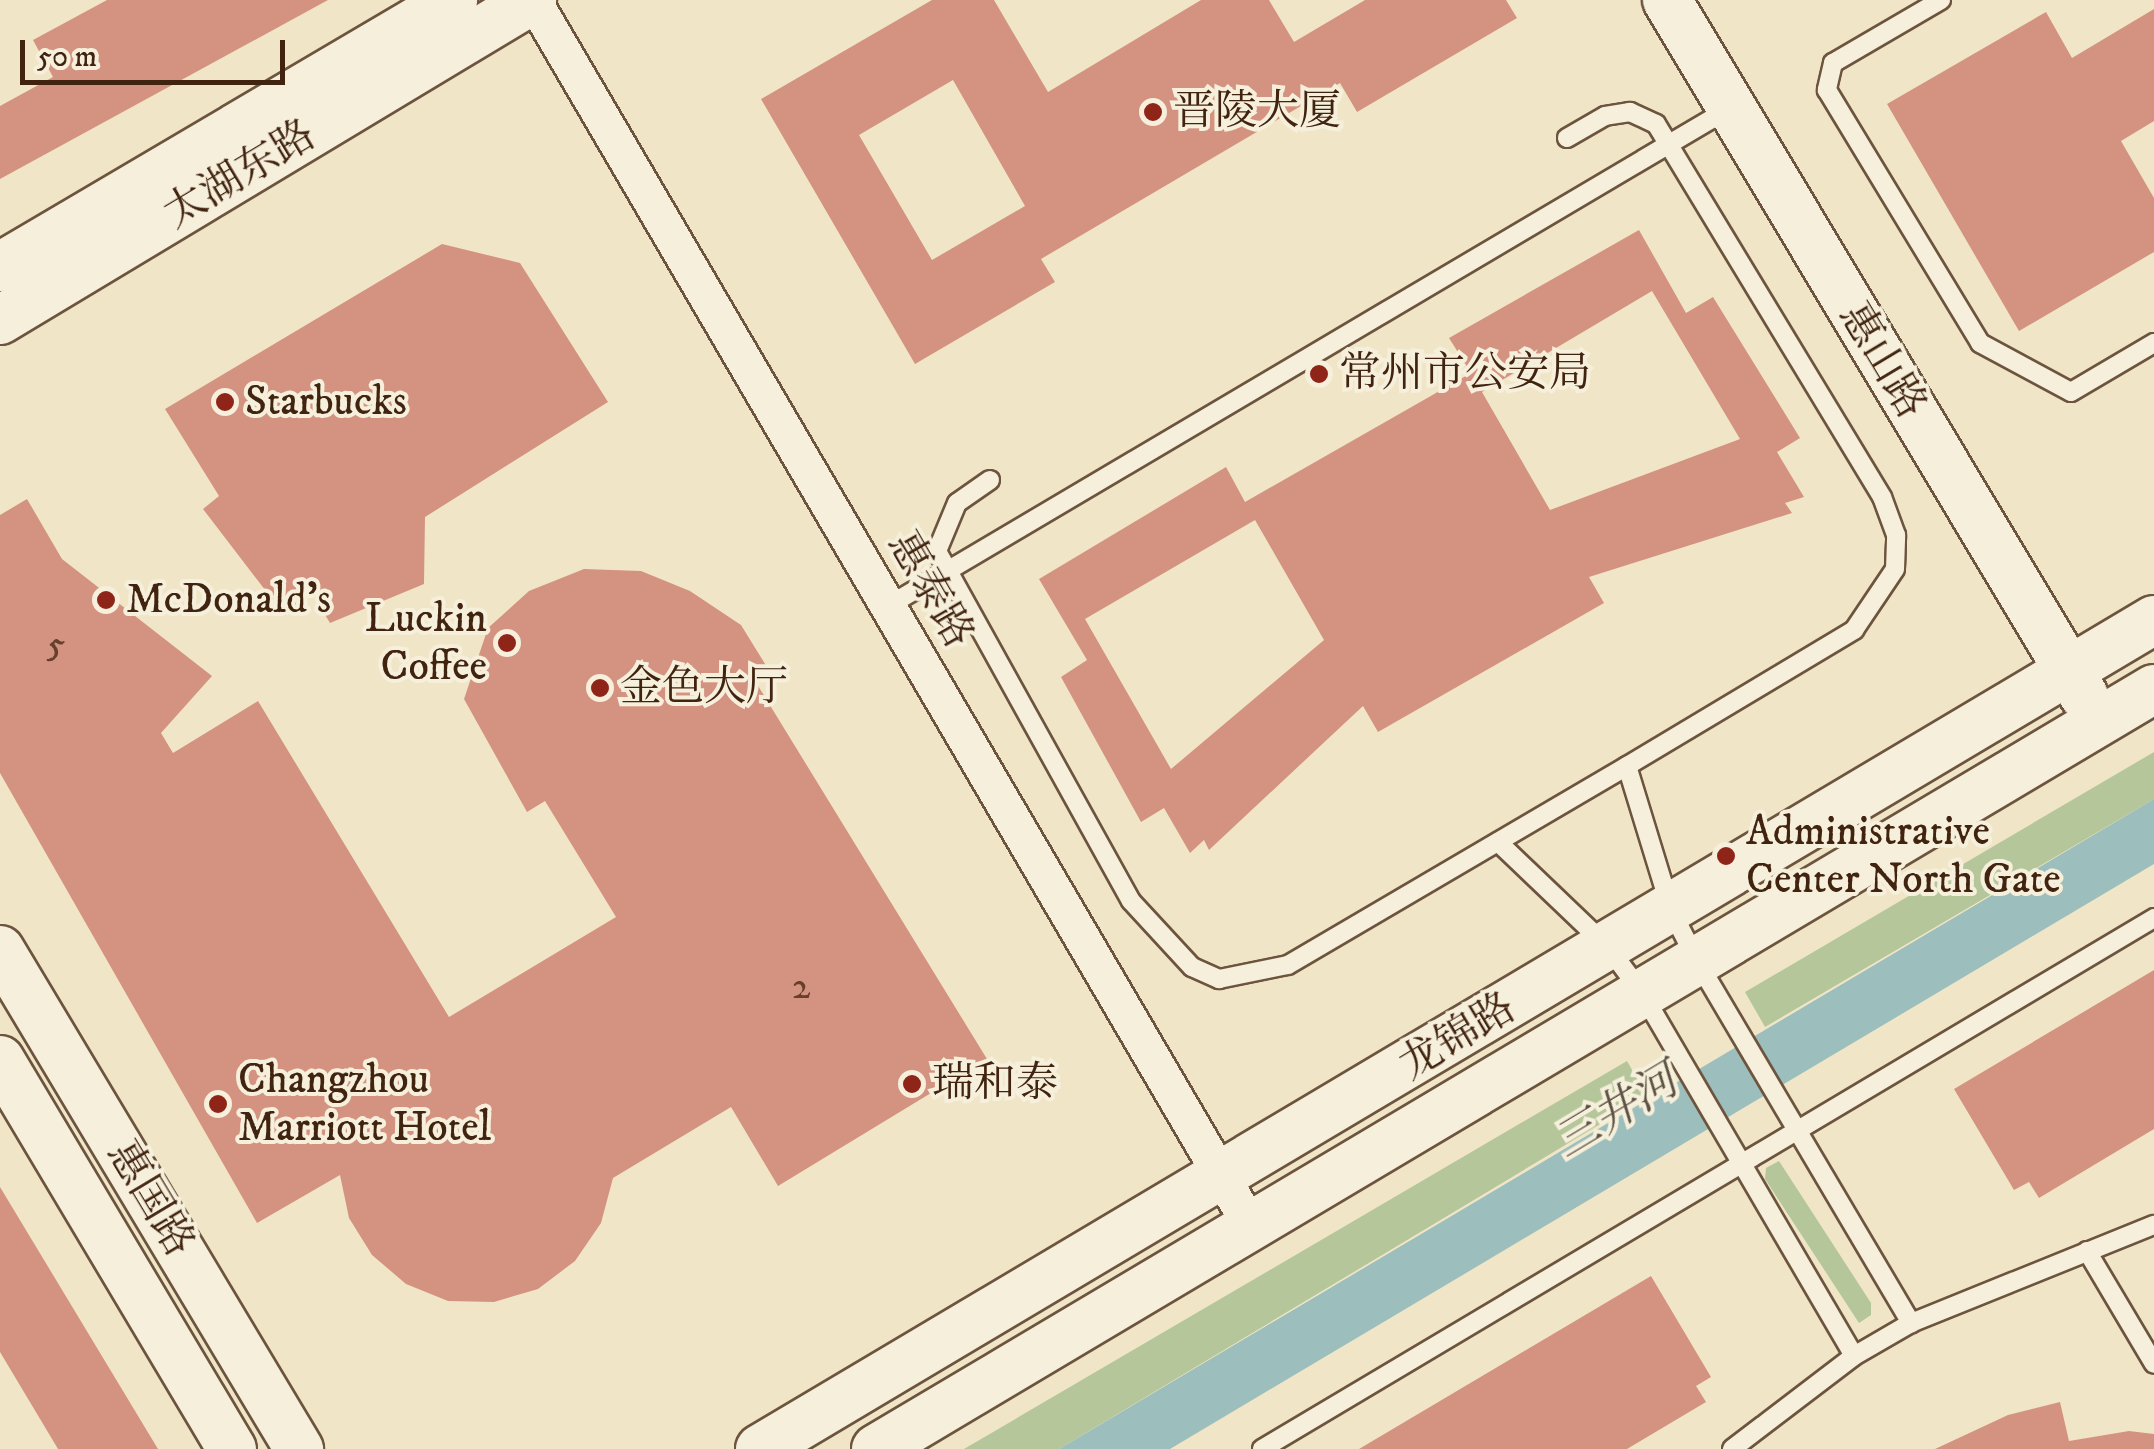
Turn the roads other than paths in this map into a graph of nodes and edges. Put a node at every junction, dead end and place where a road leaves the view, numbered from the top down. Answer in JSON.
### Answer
{"nodes":[{"id":1,"x":453,"y":0,"type":"edge"},
{"id":2,"x":532,"y":0,"type":"edge"},
{"id":3,"x":1667,"y":0,"type":"edge"},
{"id":4,"x":1941,"y":0,"type":"edge"},
{"id":5,"x":1730,"y":108,"type":"junction"},
{"id":6,"x":1566,"y":138,"type":"dead end"},
{"id":7,"x":1670,"y":144,"type":"junction"},
{"id":8,"x":0,"y":267,"type":"edge"},
{"id":9,"x":0,"y":320,"type":"edge"},
{"id":10,"x":2154,"y":343,"type":"edge"},
{"id":11,"x":990,"y":480,"type":"dead end"},
{"id":12,"x":946,"y":571,"type":"junction"},
{"id":13,"x":888,"y":606,"type":"junction"},
{"id":14,"x":2154,"y":620,"type":"edge"},
{"id":15,"x":2070,"y":672,"type":"junction"},
{"id":16,"x":2154,"y":688,"type":"edge"},
{"id":17,"x":2099,"y":722,"type":"junction"},
{"id":18,"x":1627,"y":766,"type":"junction"},
{"id":19,"x":1498,"y":842,"type":"junction"},
{"id":20,"x":1671,"y":910,"type":"junction"},
{"id":21,"x":2154,"y":918,"type":"edge"},
{"id":22,"x":1608,"y":947,"type":"junction"},
{"id":23,"x":0,"y":950,"type":"edge"},
{"id":24,"x":1697,"y":961,"type":"junction"},
{"id":25,"x":1642,"y":993,"type":"junction"},
{"id":26,"x":0,"y":1060,"type":"edge"},
{"id":27,"x":1792,"y":1127,"type":"junction"},
{"id":28,"x":1738,"y":1160,"type":"junction"},
{"id":29,"x":1222,"y":1178,"type":"junction"},
{"id":30,"x":1250,"y":1225,"type":"junction"},
{"id":31,"x":2154,"y":1225,"type":"edge"},
{"id":32,"x":2088,"y":1251,"type":"junction"},
{"id":33,"x":1911,"y":1324,"type":"junction"},
{"id":34,"x":1854,"y":1356,"type":"junction"},
{"id":35,"x":2154,"y":1364,"type":"edge"},
{"id":36,"x":232,"y":1449,"type":"edge"},
{"id":37,"x":300,"y":1449,"type":"edge"},
{"id":38,"x":760,"y":1449,"type":"edge"},
{"id":39,"x":876,"y":1449,"type":"edge"},
{"id":40,"x":1262,"y":1449,"type":"edge"},
{"id":41,"x":1732,"y":1449,"type":"edge"}],
"edges":[{"from":1,"to":8,"type":"main road","name":"太湖东路"},
{"from":2,"to":9,"type":"main road","name":"太湖东路"},
{"from":2,"to":13,"type":"street","name":"惠泰路"},
{"from":3,"to":5,"type":"main road","name":"惠山路"},
{"from":4,"to":10,"type":"lane"},
{"from":5,"to":7,"type":"lane"},
{"from":5,"to":15,"type":"main road","name":"惠山路"},
{"from":6,"to":7,"type":"lane"},
{"from":7,"to":12,"type":"lane"},
{"from":7,"to":18,"type":"lane"},
{"from":11,"to":12,"type":"lane"},
{"from":12,"to":13,"type":"lane"},
{"from":12,"to":19,"type":"lane"},
{"from":13,"to":29,"type":"street","name":"惠泰路"},
{"from":14,"to":15,"type":"main road","name":"龙锦路"},
{"from":15,"to":17,"type":"main road","name":"惠山路"},
{"from":15,"to":20,"type":"main road","name":"龙锦路"},
{"from":16,"to":17,"type":"main road","name":"龙锦路"},
{"from":17,"to":24,"type":"main road","name":"龙锦路"},
{"from":18,"to":19,"type":"lane"},
{"from":18,"to":20,"type":"lane"},
{"from":19,"to":22,"type":"lane"},
{"from":20,"to":22,"type":"main road","name":"龙锦路"},
{"from":20,"to":24,"type":"lane"},
{"from":21,"to":27,"type":"lane"},
{"from":22,"to":25,"type":"lane"},
{"from":22,"to":29,"type":"main road","name":"龙锦路"},
{"from":23,"to":37,"type":"main road","name":"惠国路"},
{"from":24,"to":25,"type":"main road","name":"龙锦路"},
{"from":24,"to":27,"type":"lane"},
{"from":25,"to":28,"type":"lane"},
{"from":25,"to":30,"type":"main road","name":"龙锦路"},
{"from":26,"to":36,"type":"main road"},
{"from":27,"to":28,"type":"lane"},
{"from":27,"to":33,"type":"lane"},
{"from":28,"to":34,"type":"lane"},
{"from":28,"to":40,"type":"lane"},
{"from":29,"to":30,"type":"street","name":"惠泰路"},
{"from":29,"to":38,"type":"main road","name":"龙锦路"},
{"from":30,"to":39,"type":"main road","name":"龙锦路"},
{"from":31,"to":32,"type":"lane"},
{"from":32,"to":33,"type":"lane"},
{"from":32,"to":35,"type":"lane"},
{"from":33,"to":34,"type":"lane"},
{"from":34,"to":41,"type":"lane"}]}
